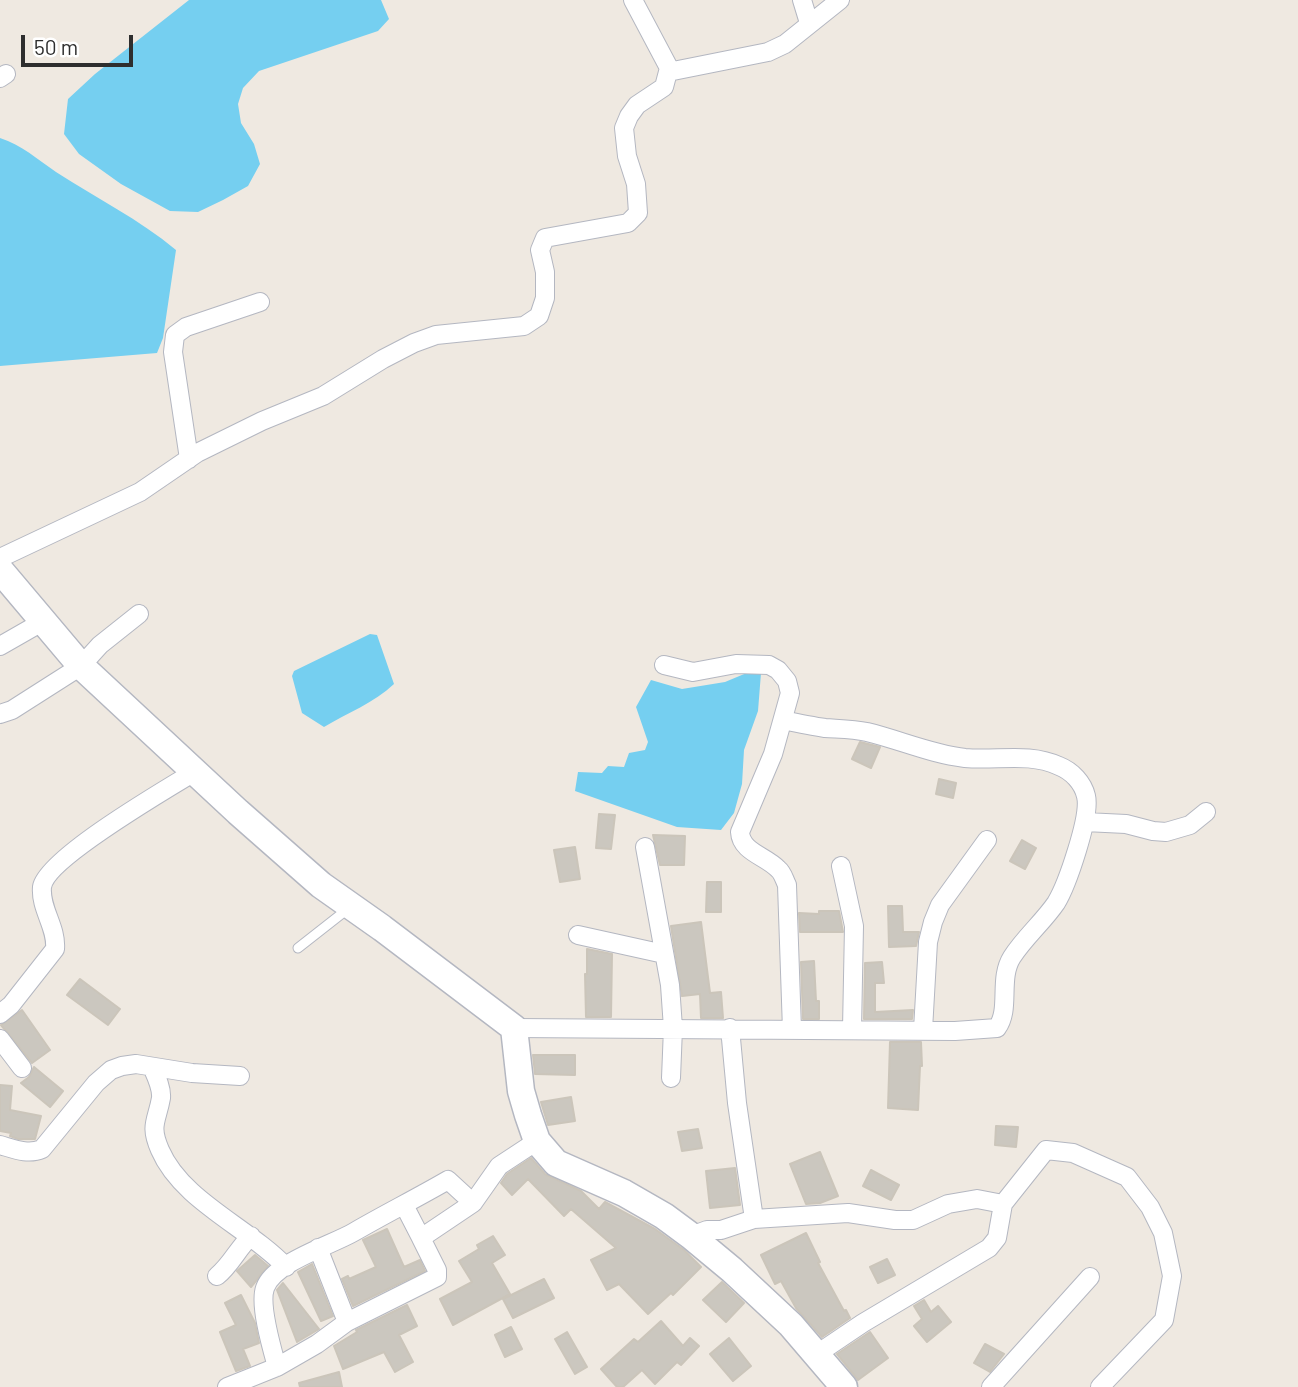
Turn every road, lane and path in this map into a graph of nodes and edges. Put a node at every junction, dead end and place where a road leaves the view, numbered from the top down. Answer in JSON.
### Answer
{"nodes":[{"id":1,"x":633,"y":0,"type":"edge"},
{"id":2,"x":802,"y":0,"type":"edge"},
{"id":3,"x":840,"y":0,"type":"edge"},
{"id":4,"x":809,"y":23,"type":"junction"},
{"id":5,"x":668,"y":72,"type":"junction"},
{"id":6,"x":260,"y":302,"type":"dead end"},
{"id":7,"x":189,"y":459,"type":"junction"},
{"id":8,"x":1,"y":569,"type":"edge"},
{"id":9,"x":139,"y":614,"type":"dead end"},
{"id":10,"x":43,"y":622,"type":"junction"},
{"id":11,"x":0,"y":646,"type":"edge"},
{"id":12,"x":664,"y":665,"type":"dead end"},
{"id":13,"x":81,"y":666,"type":"junction"},
{"id":14,"x":0,"y":714,"type":"edge"},
{"id":15,"x":783,"y":720,"type":"junction"},
{"id":16,"x":196,"y":771,"type":"junction"},
{"id":17,"x":1206,"y":812,"type":"dead end"},
{"id":18,"x":1085,"y":822,"type":"junction"},
{"id":19,"x":987,"y":839,"type":"dead end"},
{"id":20,"x":645,"y":847,"type":"dead end"},
{"id":21,"x":841,"y":866,"type":"dead end"},
{"id":22,"x":352,"y":906,"type":"junction"},
{"id":23,"x":578,"y":936,"type":"dead end"},
{"id":24,"x":298,"y":948,"type":"dead end"},
{"id":25,"x":664,"y":954,"type":"junction"},
{"id":26,"x":0,"y":1014,"type":"edge"},
{"id":27,"x":514,"y":1028,"type":"junction"},
{"id":28,"x":673,"y":1028,"type":"junction"},
{"id":29,"x":730,"y":1028,"type":"junction"},
{"id":30,"x":852,"y":1029,"type":"junction"},
{"id":31,"x":792,"y":1030,"type":"junction"},
{"id":32,"x":923,"y":1031,"type":"junction"},
{"id":33,"x":0,"y":1039,"type":"edge"},
{"id":34,"x":152,"y":1067,"type":"junction"},
{"id":35,"x":22,"y":1069,"type":"dead end"},
{"id":36,"x":240,"y":1076,"type":"dead end"},
{"id":37,"x":671,"y":1078,"type":"dead end"},
{"id":38,"x":537,"y":1141,"type":"junction"},
{"id":39,"x":0,"y":1145,"type":"edge"},
{"id":40,"x":473,"y":1203,"type":"junction"},
{"id":41,"x":1003,"y":1204,"type":"junction"},
{"id":42,"x":404,"y":1205,"type":"junction"},
{"id":43,"x":754,"y":1219,"type":"junction"},
{"id":44,"x":251,"y":1236,"type":"junction"},
{"id":45,"x":691,"y":1236,"type":"junction"},
{"id":46,"x":421,"y":1238,"type":"junction"},
{"id":47,"x":318,"y":1248,"type":"junction"},
{"id":48,"x":286,"y":1267,"type":"junction"},
{"id":49,"x":216,"y":1276,"type":"dead end"},
{"id":50,"x":1090,"y":1277,"type":"dead end"},
{"id":51,"x":347,"y":1322,"type":"junction"},
{"id":52,"x":817,"y":1354,"type":"junction"},
{"id":53,"x":277,"y":1367,"type":"junction"},
{"id":54,"x":840,"y":1386,"type":"edge"},
{"id":55,"x":227,"y":1387,"type":"edge"},
{"id":56,"x":991,"y":1387,"type":"edge"},
{"id":57,"x":1100,"y":1387,"type":"edge"}],
"edges":[{"from":1,"to":5,"type":"street"},
{"from":2,"to":4,"type":"street"},
{"from":3,"to":4,"type":"street"},
{"from":4,"to":5,"type":"street"},
{"from":5,"to":7,"type":"street"},
{"from":6,"to":7,"type":"street"},
{"from":7,"to":8,"type":"street"},
{"from":8,"to":10,"type":"street"},
{"from":9,"to":13,"type":"street"},
{"from":10,"to":11,"type":"street"},
{"from":10,"to":13,"type":"street"},
{"from":12,"to":15,"type":"street"},
{"from":13,"to":14,"type":"street"},
{"from":13,"to":16,"type":"street"},
{"from":15,"to":18,"type":"street"},
{"from":15,"to":31,"type":"street"},
{"from":16,"to":22,"type":"street"},
{"from":16,"to":26,"type":"street"},
{"from":17,"to":18,"type":"street"},
{"from":18,"to":32,"type":"street"},
{"from":19,"to":32,"type":"street"},
{"from":20,"to":25,"type":"street"},
{"from":21,"to":30,"type":"street"},
{"from":22,"to":24,"type":"lane"},
{"from":22,"to":27,"type":"street"},
{"from":23,"to":25,"type":"street"},
{"from":25,"to":28,"type":"street"},
{"from":27,"to":28,"type":"street"},
{"from":27,"to":38,"type":"street"},
{"from":28,"to":29,"type":"street"},
{"from":28,"to":37,"type":"street"},
{"from":29,"to":31,"type":"street"},
{"from":29,"to":43,"type":"street"},
{"from":30,"to":31,"type":"street"},
{"from":30,"to":32,"type":"street"},
{"from":33,"to":35,"type":"street"},
{"from":34,"to":36,"type":"street"},
{"from":34,"to":39,"type":"street"},
{"from":34,"to":44,"type":"street"},
{"from":38,"to":40,"type":"street"},
{"from":38,"to":45,"type":"street"},
{"from":40,"to":42,"type":"street"},
{"from":40,"to":46,"type":"street"},
{"from":41,"to":43,"type":"street"},
{"from":41,"to":52,"type":"street"},
{"from":41,"to":57,"type":"street"},
{"from":42,"to":46,"type":"street"},
{"from":42,"to":47,"type":"street"},
{"from":43,"to":45,"type":"street"},
{"from":44,"to":48,"type":"street"},
{"from":44,"to":49,"type":"street"},
{"from":45,"to":52,"type":"street"},
{"from":46,"to":51,"type":"street"},
{"from":47,"to":48,"type":"street"},
{"from":47,"to":51,"type":"street"},
{"from":48,"to":53,"type":"street"},
{"from":50,"to":56,"type":"street"},
{"from":51,"to":53,"type":"street"},
{"from":52,"to":54,"type":"street"},
{"from":53,"to":55,"type":"street"}]}
